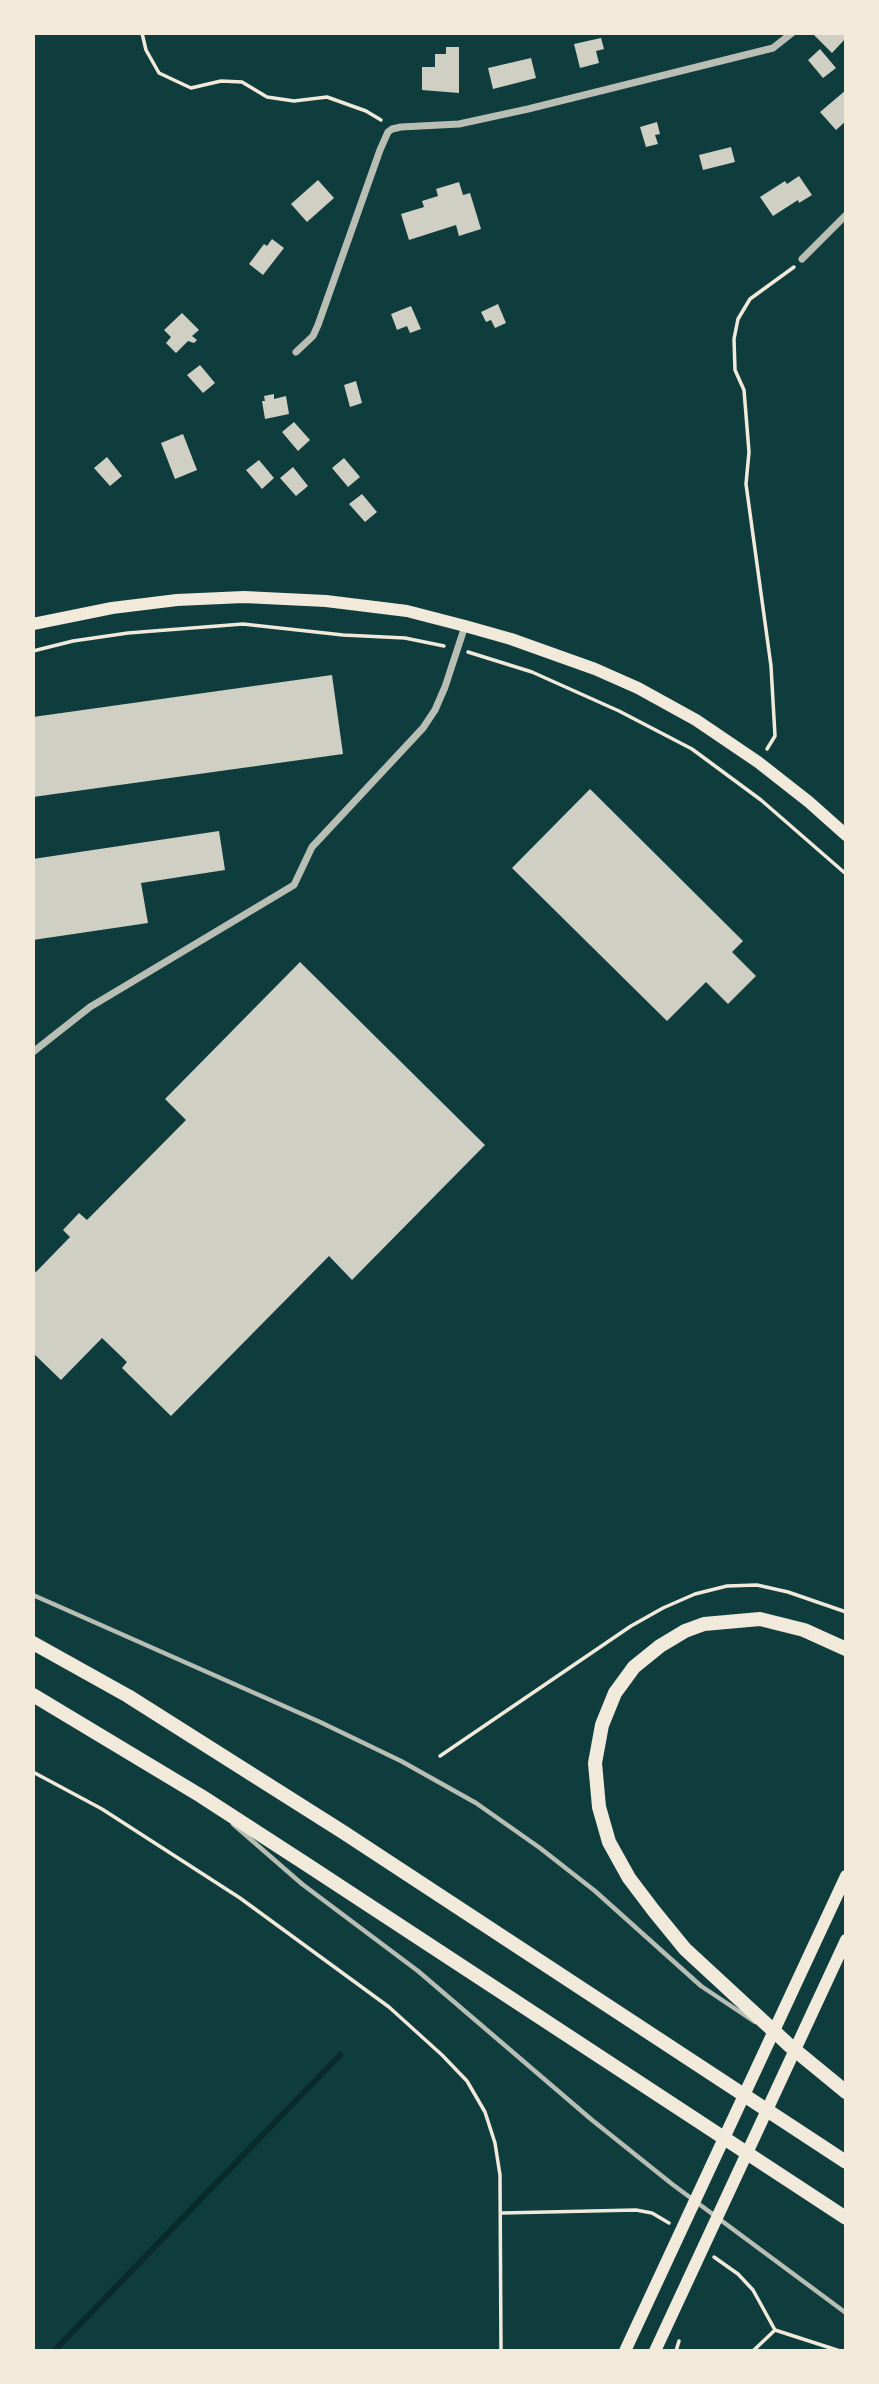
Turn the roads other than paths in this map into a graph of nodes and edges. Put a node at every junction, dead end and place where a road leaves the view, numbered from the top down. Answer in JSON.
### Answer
{"nodes":[{"id":1,"x":792,"y":33,"type":"edge"},
{"id":2,"x":846,"y":215,"type":"edge"},
{"id":3,"x":802,"y":259,"type":"road end"},
{"id":4,"x":296,"y":352,"type":"dead end"},
{"id":5,"x":33,"y":624,"type":"edge"},
{"id":6,"x":465,"y":625,"type":"junction"},
{"id":7,"x":846,"y":835,"type":"edge"},
{"id":8,"x":33,"y":1052,"type":"edge"},
{"id":9,"x":33,"y":1595,"type":"edge"},
{"id":10,"x":33,"y":1643,"type":"edge"},
{"id":11,"x":846,"y":1649,"type":"edge"},
{"id":12,"x":33,"y":1695,"type":"edge"},
{"id":13,"x":201,"y":1796,"type":"junction"},
{"id":14,"x":846,"y":1876,"type":"edge"},
{"id":15,"x":846,"y":1940,"type":"edge"},
{"id":16,"x":790,"y":2046,"type":"junction"},
{"id":17,"x":846,"y":2092,"type":"edge"},
{"id":18,"x":846,"y":2162,"type":"edge"},
{"id":19,"x":846,"y":2218,"type":"edge"},
{"id":20,"x":846,"y":2313,"type":"edge"},
{"id":21,"x":625,"y":2351,"type":"edge"},
{"id":22,"x":655,"y":2351,"type":"edge"}],
"edges":[{"from":1,"to":4,"type":"street"},
{"from":2,"to":3,"type":"street"},
{"from":5,"to":6,"type":"main road"},
{"from":6,"to":7,"type":"main road"},
{"from":6,"to":8,"type":"street"},
{"from":9,"to":16,"type":"lane"},
{"from":10,"to":18,"type":"highway"},
{"from":11,"to":16,"type":"highway"},
{"from":12,"to":13,"type":"highway"},
{"from":13,"to":19,"type":"highway"},
{"from":13,"to":20,"type":"lane"},
{"from":14,"to":21,"type":"main road"},
{"from":15,"to":22,"type":"main road"},
{"from":16,"to":17,"type":"highway"}]}
